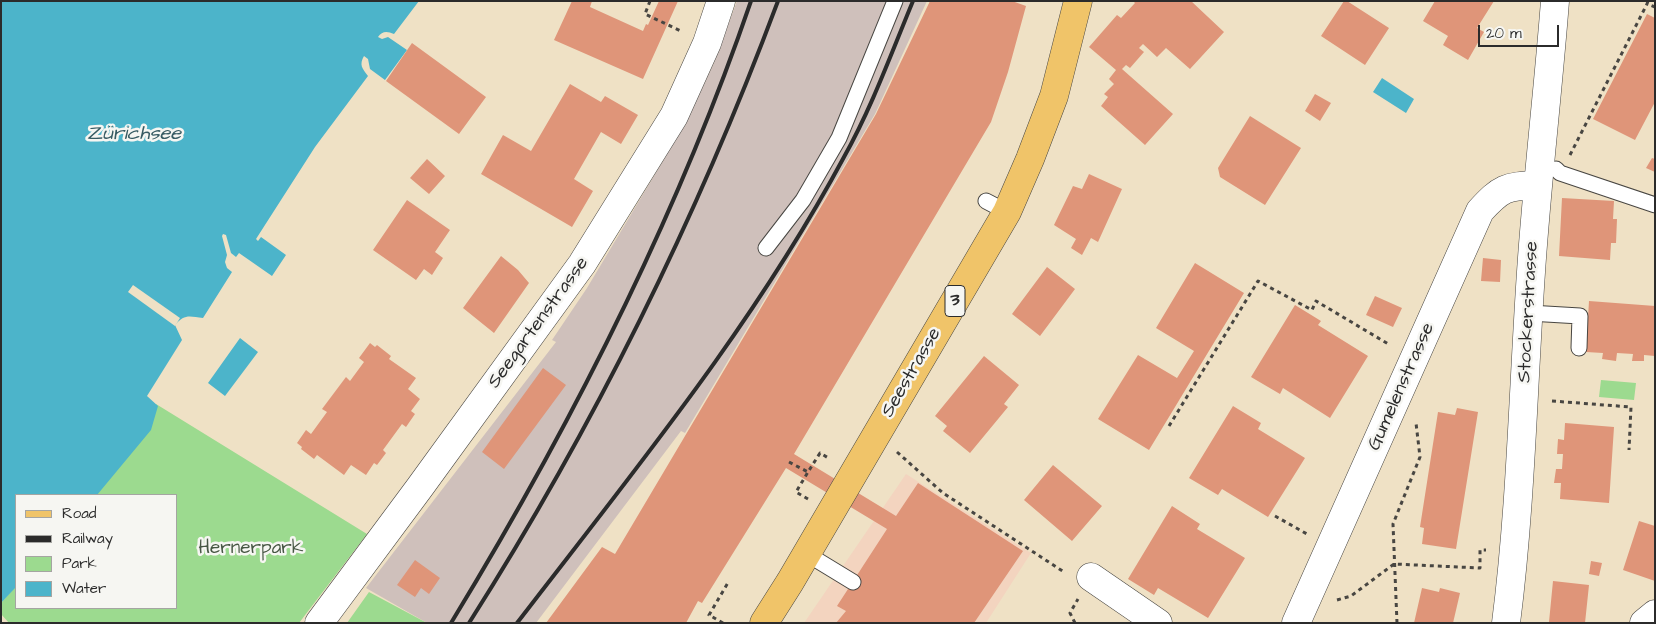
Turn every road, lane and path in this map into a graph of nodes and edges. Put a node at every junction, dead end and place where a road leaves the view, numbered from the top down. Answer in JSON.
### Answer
{"nodes":[{"id":1,"x":650,"y":1,"type":"edge"},
{"id":2,"x":721,"y":1,"type":"edge"},
{"id":3,"x":894,"y":1,"type":"edge"},
{"id":4,"x":1078,"y":1,"type":"edge"},
{"id":5,"x":1555,"y":1,"type":"edge"},
{"id":6,"x":1648,"y":2,"type":"edge"},
{"id":7,"x":1655,"y":7,"type":"edge"},
{"id":8,"x":707,"y":43,"type":"junction"},
{"id":9,"x":1551,"y":176,"type":"junction"},
{"id":10,"x":1655,"y":206,"type":"edge"},
{"id":11,"x":766,"y":248,"type":"dead end"},
{"id":12,"x":1529,"y":313,"type":"junction"},
{"id":13,"x":1579,"y":348,"type":"dead end"},
{"id":14,"x":1414,"y":360,"type":"junction"},
{"id":15,"x":1544,"y":400,"type":"dead end"},
{"id":16,"x":1415,"y":419,"type":"dead end"},
{"id":17,"x":1169,"y":426,"type":"dead end"},
{"id":18,"x":895,"y":450,"type":"dead end"},
{"id":19,"x":1629,"y":450,"type":"dead end"},
{"id":20,"x":820,"y":453,"type":"dead end"},
{"id":21,"x":789,"y":462,"type":"dead end"},
{"id":22,"x":808,"y":472,"type":"junction"},
{"id":23,"x":942,"y":493,"type":"junction"},
{"id":24,"x":939,"y":498,"type":"dead end"},
{"id":25,"x":813,"y":502,"type":"dead end"},
{"id":26,"x":1275,"y":516,"type":"dead end"},
{"id":27,"x":1311,"y":537,"type":"dead end"},
{"id":28,"x":807,"y":554,"type":"junction"},
{"id":29,"x":1480,"y":555,"type":"dead end"},
{"id":30,"x":1394,"y":564,"type":"junction"},
{"id":31,"x":1081,"y":577,"type":"joint"},
{"id":32,"x":729,"y":581,"type":"dead end"},
{"id":33,"x":853,"y":582,"type":"dead end"},
{"id":34,"x":1309,"y":596,"type":"junction"},
{"id":35,"x":1655,"y":614,"type":"edge"},
{"id":36,"x":768,"y":621,"type":"edge"},
{"id":37,"x":319,"y":623,"type":"edge"},
{"id":38,"x":723,"y":623,"type":"edge"},
{"id":39,"x":1158,"y":623,"type":"edge"},
{"id":40,"x":1296,"y":623,"type":"edge"},
{"id":41,"x":1397,"y":623,"type":"edge"},
{"id":42,"x":1506,"y":623,"type":"edge"},
{"id":43,"x":1644,"y":623,"type":"edge"}],
"edges":[{"from":1,"to":8,"type":"path"},
{"from":2,"to":8,"type":"street","name":"Seegartenstrasse"},
{"from":3,"to":11,"type":"lane"},
{"from":4,"to":28,"type":"main road","name":"Seestrasse","number":"3"},
{"from":5,"to":9,"type":"street","name":"Stockerstrasse"},
{"from":6,"to":7,"type":"path"},
{"from":6,"to":9,"type":"path"},
{"from":8,"to":37,"type":"street","name":"Seegartenstrasse"},
{"from":9,"to":10,"type":"lane"},
{"from":9,"to":12,"type":"street","name":"Stockerstrasse"},
{"from":9,"to":14,"type":"street","name":"Gumelenstrasse"},
{"from":12,"to":13,"type":"lane"},
{"from":12,"to":42,"type":"street","name":"Stockerstrasse"},
{"from":14,"to":17,"type":"path"},
{"from":14,"to":34,"type":"street","name":"Gumelenstrasse"},
{"from":15,"to":19,"type":"path"},
{"from":16,"to":30,"type":"path"},
{"from":18,"to":23,"type":"path"},
{"from":20,"to":22,"type":"path"},
{"from":21,"to":22,"type":"path"},
{"from":22,"to":25,"type":"path"},
{"from":23,"to":24,"type":"path"},
{"from":23,"to":31,"type":"path"},
{"from":26,"to":27,"type":"path"},
{"from":28,"to":33,"type":"lane"},
{"from":28,"to":36,"type":"main road","name":"Seestrasse","number":"3"},
{"from":29,"to":30,"type":"path"},
{"from":30,"to":34,"type":"path"},
{"from":30,"to":41,"type":"path"},
{"from":31,"to":39,"type":"street"},
{"from":32,"to":38,"type":"path"},
{"from":34,"to":40,"type":"street","name":"Gumelenstrasse"},
{"from":35,"to":43,"type":"street"}]}
